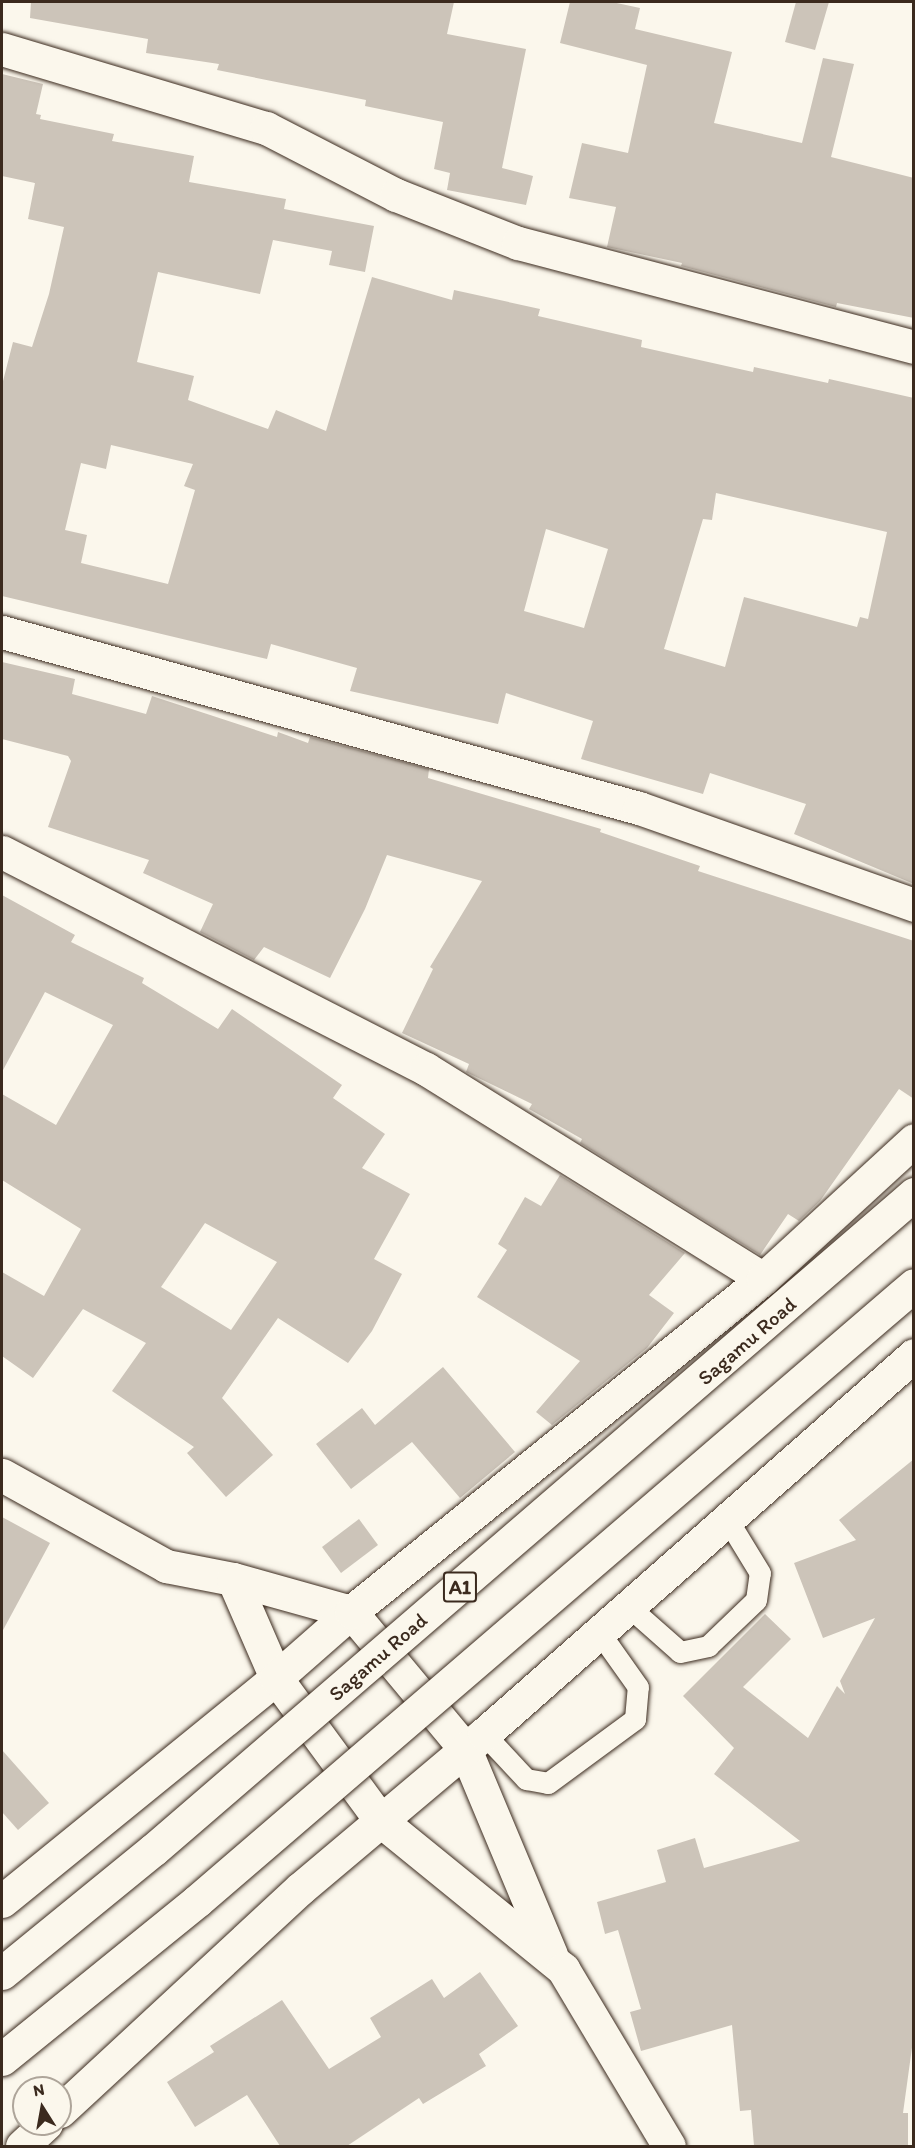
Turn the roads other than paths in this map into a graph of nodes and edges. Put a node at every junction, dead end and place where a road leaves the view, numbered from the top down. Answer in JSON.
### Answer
{"nodes":[{"id":1,"x":2,"y":49,"type":"edge"},
{"id":2,"x":914,"y":347,"type":"edge"},
{"id":3,"x":2,"y":632,"type":"edge"},
{"id":4,"x":2,"y":852,"type":"edge"},
{"id":5,"x":914,"y":905,"type":"edge"},
{"id":6,"x":914,"y":1140,"type":"edge"},
{"id":7,"x":914,"y":1194,"type":"edge"},
{"id":8,"x":764,"y":1279,"type":"junction"},
{"id":9,"x":914,"y":1285,"type":"edge"},
{"id":10,"x":914,"y":1355,"type":"edge"},
{"id":11,"x":2,"y":1475,"type":"edge"},
{"id":12,"x":727,"y":1519,"type":"junction"},
{"id":13,"x":233,"y":1579,"type":"junction"},
{"id":14,"x":628,"y":1606,"type":"junction"},
{"id":15,"x":351,"y":1612,"type":"junction"},
{"id":16,"x":599,"y":1632,"type":"junction"},
{"id":17,"x":276,"y":1678,"type":"junction"},
{"id":18,"x":474,"y":1742,"type":"junction"},
{"id":19,"x":381,"y":1821,"type":"junction"},
{"id":20,"x":2,"y":1901,"type":"edge"},
{"id":21,"x":551,"y":1955,"type":"junction"},
{"id":22,"x":2,"y":1973,"type":"edge"},
{"id":23,"x":2,"y":2059,"type":"edge"},
{"id":24,"x":72,"y":2100,"type":"edge"},
{"id":25,"x":669,"y":2146,"type":"edge"}],
"edges":[{"from":1,"to":2,"type":"main road"},
{"from":3,"to":5,"type":"main road"},
{"from":4,"to":8,"type":"main road"},
{"from":6,"to":8,"type":"main road"},
{"from":7,"to":22,"type":"main road","name":"Sagamu Road","number":"A1","bridge":true},
{"from":8,"to":15,"type":"main road"},
{"from":9,"to":23,"type":"main road","bridge":true},
{"from":10,"to":12,"type":"main road"},
{"from":11,"to":13,"type":"main road"},
{"from":12,"to":14,"type":"main road"},
{"from":12,"to":14,"type":"lane"},
{"from":13,"to":15,"type":"main road"},
{"from":13,"to":17,"type":"main road"},
{"from":14,"to":16,"type":"main road"},
{"from":15,"to":17,"type":"main road"},
{"from":15,"to":18,"type":"main road"},
{"from":16,"to":18,"type":"main road"},
{"from":16,"to":18,"type":"lane"},
{"from":17,"to":19,"type":"main road"},
{"from":17,"to":20,"type":"main road"},
{"from":18,"to":19,"type":"main road"},
{"from":18,"to":21,"type":"main road"},
{"from":19,"to":21,"type":"main road"},
{"from":19,"to":24,"type":"main road"},
{"from":21,"to":25,"type":"main road"}]}
